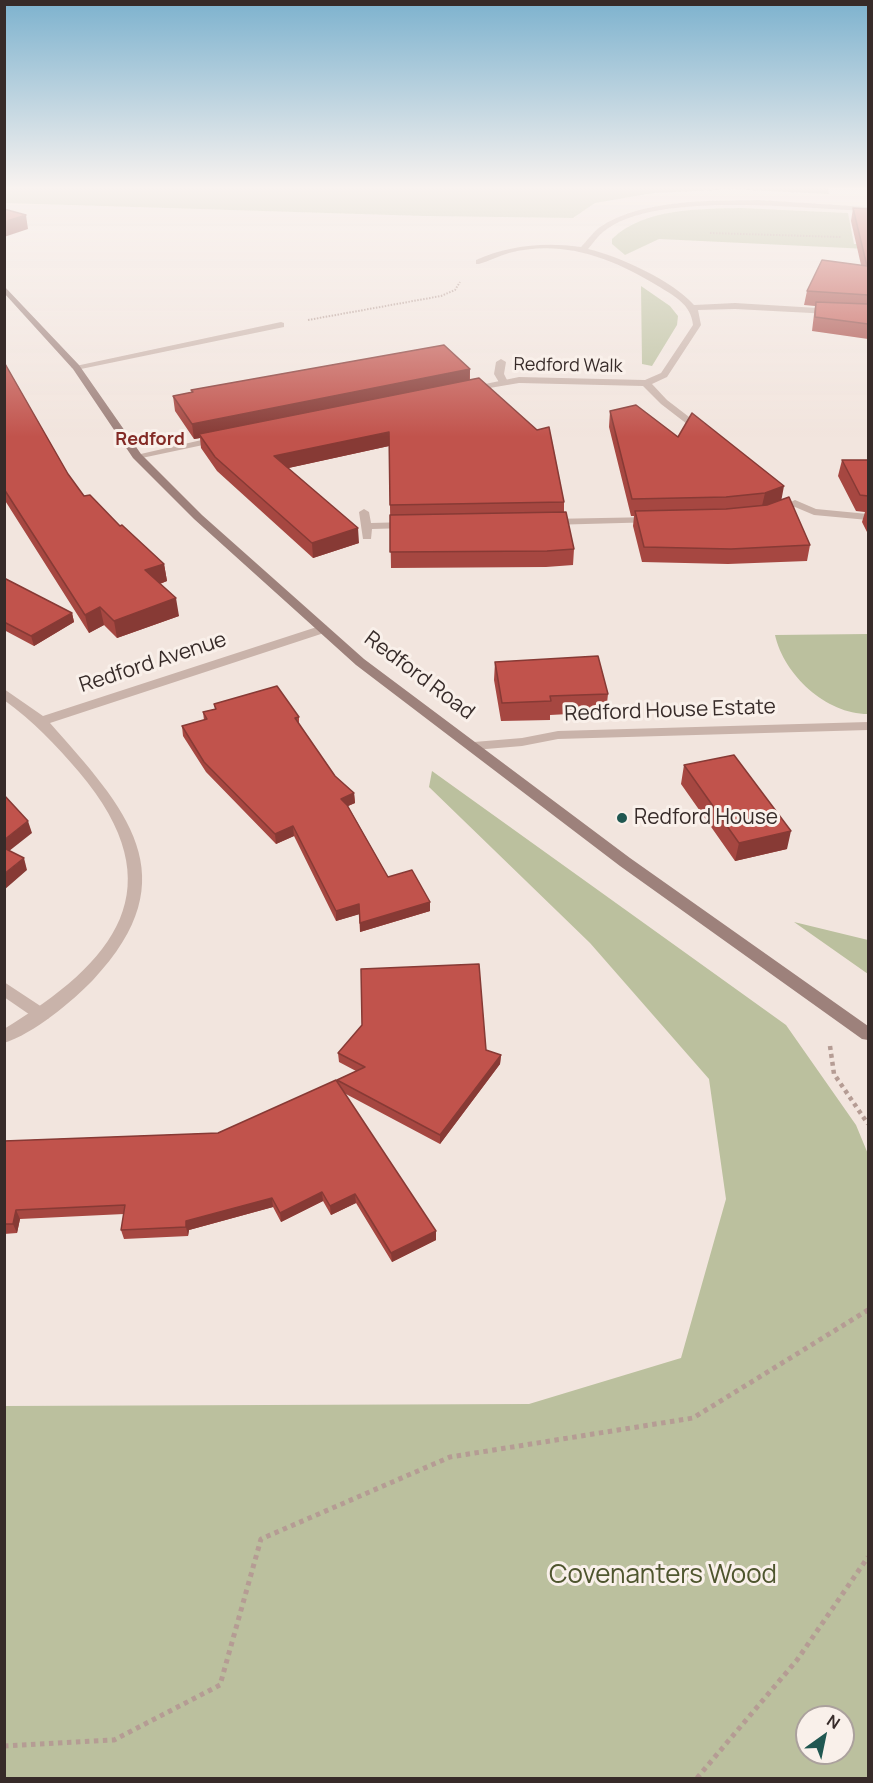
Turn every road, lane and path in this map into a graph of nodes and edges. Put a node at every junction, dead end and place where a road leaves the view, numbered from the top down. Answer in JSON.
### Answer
{"nodes":[{"id":1,"x":469,"y":270,"type":"edge"},
{"id":2,"x":637,"y":270,"type":"edge"},
{"id":3,"x":4,"y":288,"type":"edge"},
{"id":4,"x":692,"y":308,"type":"junction"},
{"id":5,"x":868,"y":313,"type":"edge"},
{"id":6,"x":281,"y":325,"type":"joint"},
{"id":7,"x":501,"y":362,"type":"dead end"},
{"id":8,"x":76,"y":367,"type":"junction"},
{"id":9,"x":503,"y":382,"type":"junction"},
{"id":10,"x":646,"y":383,"type":"junction"},
{"id":11,"x":456,"y":391,"type":"edge"},
{"id":12,"x":234,"y":435,"type":"edge"},
{"id":13,"x":716,"y":442,"type":"edge"},
{"id":14,"x":136,"y":456,"type":"junction"},
{"id":15,"x":364,"y":512,"type":"dead end"},
{"id":16,"x":764,"y":516,"type":"edge"},
{"id":17,"x":868,"y":518,"type":"edge"},
{"id":18,"x":663,"y":520,"type":"edge"},
{"id":19,"x":532,"y":523,"type":"edge"},
{"id":20,"x":426,"y":525,"type":"edge"},
{"id":21,"x":322,"y":629,"type":"junction"},
{"id":22,"x":4,"y":693,"type":"edge"},
{"id":23,"x":40,"y":721,"type":"junction"},
{"id":24,"x":868,"y":726,"type":"edge"},
{"id":25,"x":474,"y":746,"type":"junction"},
{"id":26,"x":4,"y":988,"type":"edge"},
{"id":27,"x":823,"y":1001,"type":"junction"},
{"id":28,"x":42,"y":1015,"type":"junction"},
{"id":29,"x":868,"y":1034,"type":"edge"},
{"id":30,"x":4,"y":1037,"type":"edge"},
{"id":31,"x":868,"y":1124,"type":"edge"},
{"id":32,"x":868,"y":1310,"type":"edge"},
{"id":33,"x":868,"y":1557,"type":"edge"},
{"id":34,"x":4,"y":1746,"type":"edge"},
{"id":35,"x":697,"y":1779,"type":"edge"}],
"edges":[{"from":1,"to":6,"type":"path"},
{"from":2,"to":4,"type":"street"},
{"from":3,"to":8,"type":"main road","name":"Redford Road"},
{"from":4,"to":5,"type":"street"},
{"from":4,"to":10,"type":"street","name":"Redford Walk"},
{"from":6,"to":8,"type":"street"},
{"from":7,"to":9,"type":"street"},
{"from":8,"to":14,"type":"main road","name":"Redford Road"},
{"from":9,"to":10,"type":"street","name":"Redford Walk"},
{"from":9,"to":11,"type":"street","name":"Redford Walk"},
{"from":10,"to":13,"type":"street","name":"Redford Walk"},
{"from":12,"to":14,"type":"street"},
{"from":14,"to":21,"type":"main road","name":"Redford Road"},
{"from":15,"to":20,"type":"street"},
{"from":16,"to":17,"type":"street"},
{"from":18,"to":19,"type":"street"},
{"from":21,"to":23,"type":"street","name":"Redford Avenue"},
{"from":21,"to":25,"type":"main road","name":"Redford Road"},
{"from":22,"to":23,"type":"street"},
{"from":23,"to":28,"type":"street"},
{"from":24,"to":25,"type":"street","name":"Redford House Estate"},
{"from":25,"to":27,"type":"main road","name":"Redford Road"},
{"from":26,"to":28,"type":"street"},
{"from":27,"to":29,"type":"main road","name":"Redford Road"},
{"from":27,"to":31,"type":"path"},
{"from":28,"to":30,"type":"street"},
{"from":32,"to":34,"type":"path"},
{"from":33,"to":35,"type":"path"}]}
